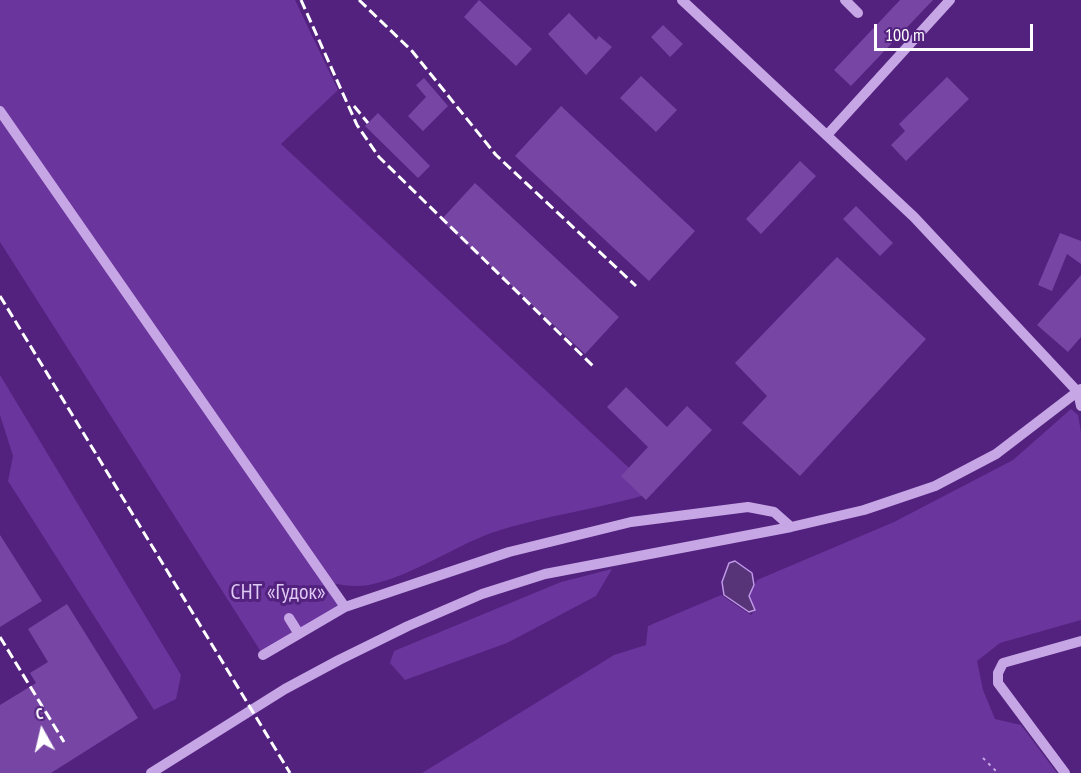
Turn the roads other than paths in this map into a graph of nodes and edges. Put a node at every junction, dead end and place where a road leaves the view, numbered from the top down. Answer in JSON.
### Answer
{"nodes":[{"id":1,"x":682,"y":0,"type":"edge"},
{"id":2,"x":845,"y":0,"type":"edge"},
{"id":3,"x":951,"y":0,"type":"edge"},
{"id":4,"x":858,"y":13,"type":"dead end"},
{"id":5,"x":0,"y":111,"type":"edge"},
{"id":6,"x":828,"y":134,"type":"junction"},
{"id":7,"x":1080,"y":391,"type":"edge"},
{"id":8,"x":1081,"y":406,"type":"edge"},
{"id":9,"x":791,"y":527,"type":"junction"},
{"id":10,"x":345,"y":607,"type":"junction"},
{"id":11,"x":289,"y":618,"type":"dead end"},
{"id":12,"x":299,"y":634,"type":"junction"},
{"id":13,"x":1081,"y":641,"type":"edge"},
{"id":14,"x":263,"y":656,"type":"dead end"},
{"id":15,"x":151,"y":773,"type":"edge"},
{"id":16,"x":1065,"y":773,"type":"edge"}],
"edges":[{"from":1,"to":6,"type":"street"},
{"from":2,"to":4,"type":"street"},
{"from":3,"to":6,"type":"street"},
{"from":5,"to":10,"type":"street"},
{"from":6,"to":7,"type":"street"},
{"from":7,"to":8,"type":"street"},
{"from":7,"to":9,"type":"street"},
{"from":9,"to":10,"type":"street"},
{"from":9,"to":15,"type":"street"},
{"from":10,"to":12,"type":"street"},
{"from":11,"to":12,"type":"street"},
{"from":12,"to":14,"type":"street"},
{"from":13,"to":16,"type":"street"}]}
